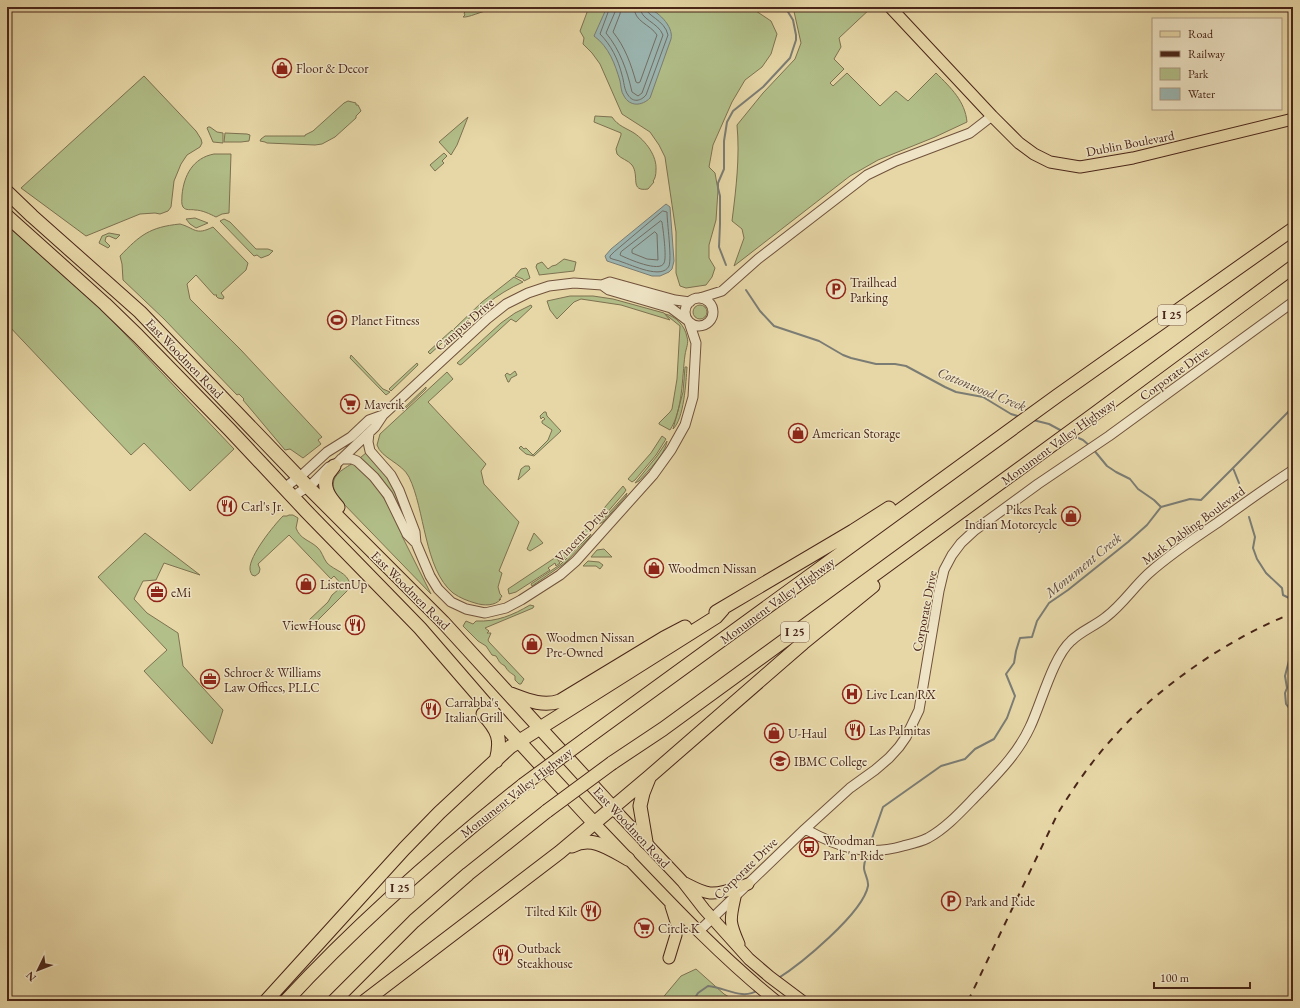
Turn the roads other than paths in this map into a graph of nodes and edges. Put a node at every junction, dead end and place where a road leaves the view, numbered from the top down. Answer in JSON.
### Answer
{"nodes":[{"id":1,"x":890,"y":7,"type":"edge"},
{"id":2,"x":992,"y":116,"type":"junction"},
{"id":3,"x":1293,"y":119,"type":"edge"},
{"id":4,"x":7,"y":192,"type":"edge"},
{"id":5,"x":7,"y":216,"type":"edge"},
{"id":6,"x":1293,"y":229,"type":"edge"},
{"id":7,"x":28,"y":235,"type":"junction"},
{"id":8,"x":1293,"y":267,"type":"edge"},
{"id":9,"x":94,"y":270,"type":"junction"},
{"id":10,"x":602,"y":285,"type":"junction"},
{"id":11,"x":722,"y":291,"type":"junction"},
{"id":12,"x":700,"y":298,"type":"junction"},
{"id":13,"x":690,"y":302,"type":"junction"},
{"id":14,"x":1293,"y":302,"type":"edge"},
{"id":15,"x":713,"y":310,"type":"junction"},
{"id":16,"x":688,"y":321,"type":"junction"},
{"id":17,"x":706,"y":325,"type":"junction"},
{"id":18,"x":696,"y":343,"type":"junction"},
{"id":19,"x":383,"y":415,"type":"junction"},
{"id":20,"x":369,"y":433,"type":"junction"},
{"id":21,"x":337,"y":462,"type":"junction"},
{"id":22,"x":1293,"y":470,"type":"edge"},
{"id":23,"x":950,"y":474,"type":"junction"},
{"id":24,"x":298,"y":477,"type":"junction"},
{"id":25,"x":308,"y":487,"type":"junction"},
{"id":26,"x":288,"y":492,"type":"junction"},
{"id":27,"x":977,"y":500,"type":"junction"},
{"id":28,"x":416,"y":543,"type":"junction"},
{"id":29,"x":387,"y":564,"type":"junction"},
{"id":30,"x":723,"y":609,"type":"junction"},
{"id":31,"x":454,"y":668,"type":"junction"},
{"id":32,"x":509,"y":693,"type":"junction"},
{"id":33,"x":540,"y":728,"type":"junction"},
{"id":34,"x":519,"y":741,"type":"junction"},
{"id":35,"x":496,"y":760,"type":"junction"},
{"id":36,"x":650,"y":777,"type":"junction"},
{"id":37,"x":613,"y":808,"type":"junction"},
{"id":38,"x":594,"y":823,"type":"junction"},
{"id":39,"x":805,"y":829,"type":"junction"},
{"id":40,"x":646,"y":842,"type":"junction"},
{"id":41,"x":560,"y":852,"type":"junction"},
{"id":42,"x":628,"y":858,"type":"junction"},
{"id":43,"x":683,"y":882,"type":"junction"},
{"id":44,"x":748,"y":884,"type":"junction"},
{"id":45,"x":735,"y":897,"type":"junction"},
{"id":46,"x":670,"y":902,"type":"junction"},
{"id":47,"x":712,"y":918,"type":"junction"},
{"id":48,"x":698,"y":932,"type":"junction"},
{"id":49,"x":741,"y":950,"type":"junction"},
{"id":50,"x":669,"y":958,"type":"dead end"},
{"id":51,"x":266,"y":1001,"type":"edge"},
{"id":52,"x":286,"y":1001,"type":"edge"},
{"id":53,"x":334,"y":1001,"type":"edge"},
{"id":54,"x":365,"y":1001,"type":"edge"},
{"id":55,"x":776,"y":1001,"type":"edge"},
{"id":56,"x":802,"y":1001,"type":"edge"}],
"edges":[{"from":1,"to":2,"type":"main road","name":"Dublin Boulevard"},
{"from":2,"to":3,"type":"main road","name":"Dublin Boulevard"},
{"from":2,"to":11,"type":"street"},
{"from":4,"to":9,"type":"highway","name":"East Woodmen Road"},
{"from":5,"to":7,"type":"highway","name":"East Woodmen Road"},
{"from":6,"to":23,"type":"highway","name":"Monument Valley Highway","number":"I 25"},
{"from":7,"to":9,"type":"highway"},
{"from":7,"to":26,"type":"highway","name":"East Woodmen Road"},
{"from":8,"to":27,"type":"highway","name":"Monument Valley Highway","number":"I 25"},
{"from":9,"to":24,"type":"highway","name":"East Woodmen Road"},
{"from":10,"to":13,"type":"street","name":"Campus Drive"},
{"from":10,"to":16,"type":"street","name":"Campus Drive"},
{"from":10,"to":19,"type":"street","name":"Campus Drive"},
{"from":11,"to":12,"type":"street"},
{"from":11,"to":15,"type":"street"},
{"from":12,"to":13,"type":"street"},
{"from":12,"to":15,"type":"street"},
{"from":13,"to":16,"type":"street"},
{"from":14,"to":39,"type":"street","name":"Corporate Drive"},
{"from":15,"to":17,"type":"street"},
{"from":16,"to":17,"type":"street"},
{"from":16,"to":18,"type":"street","name":"Vincent Drive"},
{"from":17,"to":18,"type":"street","name":"Vincent Drive"},
{"from":18,"to":28,"type":"street","name":"Vincent Drive"},
{"from":19,"to":20,"type":"street","name":"Campus Drive"},
{"from":19,"to":24,"type":"street","name":"Campus Drive"},
{"from":20,"to":21,"type":"street","name":"Campus Drive"},
{"from":20,"to":28,"type":"street","name":"Vincent Drive"},
{"from":21,"to":25,"type":"street","name":"Campus Drive"},
{"from":21,"to":28,"type":"street","name":"Vincent Drive"},
{"from":21,"to":29,"type":"highway"},
{"from":22,"to":39,"type":"street","name":"Mark Dabling Boulevard"},
{"from":23,"to":30,"type":"highway"},
{"from":23,"to":52,"type":"highway","name":"Monument Valley Highway","number":"I 25","bridge":true},
{"from":24,"to":25,"type":"highway","name":"East Woodmen Road"},
{"from":24,"to":26,"type":"street","name":"Campus Drive"},
{"from":25,"to":26,"type":"street","name":"Campus Drive"},
{"from":25,"to":29,"type":"highway","name":"East Woodmen Road"},
{"from":26,"to":31,"type":"highway","name":"East Woodmen Road"},
{"from":27,"to":36,"type":"highway"},
{"from":27,"to":53,"type":"highway","name":"Monument Valley Highway","number":"I 25","bridge":true},
{"from":29,"to":32,"type":"highway","name":"East Woodmen Road"},
{"from":30,"to":32,"type":"highway"},
{"from":30,"to":33,"type":"highway"},
{"from":31,"to":34,"type":"highway","name":"East Woodmen Road"},
{"from":31,"to":35,"type":"highway"},
{"from":32,"to":33,"type":"highway","name":"East Woodmen Road"},
{"from":33,"to":34,"type":"highway"},
{"from":33,"to":37,"type":"highway","name":"East Woodmen Road"},
{"from":34,"to":35,"type":"highway"},
{"from":34,"to":38,"type":"highway","name":"East Woodmen Road"},
{"from":35,"to":51,"type":"highway"},
{"from":36,"to":37,"type":"highway"},
{"from":36,"to":40,"type":"highway"},
{"from":37,"to":38,"type":"highway"},
{"from":37,"to":40,"type":"main road","name":"East Woodmen Road"},
{"from":38,"to":41,"type":"highway"},
{"from":38,"to":42,"type":"main road","name":"East Woodmen Road"},
{"from":39,"to":44,"type":"street","name":"Corporate Drive"},
{"from":40,"to":43,"type":"main road","name":"East Woodmen Road"},
{"from":41,"to":42,"type":"highway"},
{"from":41,"to":54,"type":"highway"},
{"from":42,"to":46,"type":"main road","name":"East Woodmen Road"},
{"from":43,"to":44,"type":"main road"},
{"from":43,"to":47,"type":"main road","name":"East Woodmen Road"},
{"from":44,"to":45,"type":"street","name":"Corporate Drive"},
{"from":45,"to":47,"type":"street","name":"Corporate Drive"},
{"from":45,"to":49,"type":"main road"},
{"from":46,"to":48,"type":"main road","name":"East Woodmen Road"},
{"from":46,"to":50,"type":"main road"},
{"from":47,"to":48,"type":"street","name":"Corporate Drive"},
{"from":47,"to":49,"type":"main road","name":"East Woodmen Road"},
{"from":48,"to":55,"type":"main road","name":"East Woodmen Road"},
{"from":49,"to":56,"type":"main road","name":"East Woodmen Road"}]}
